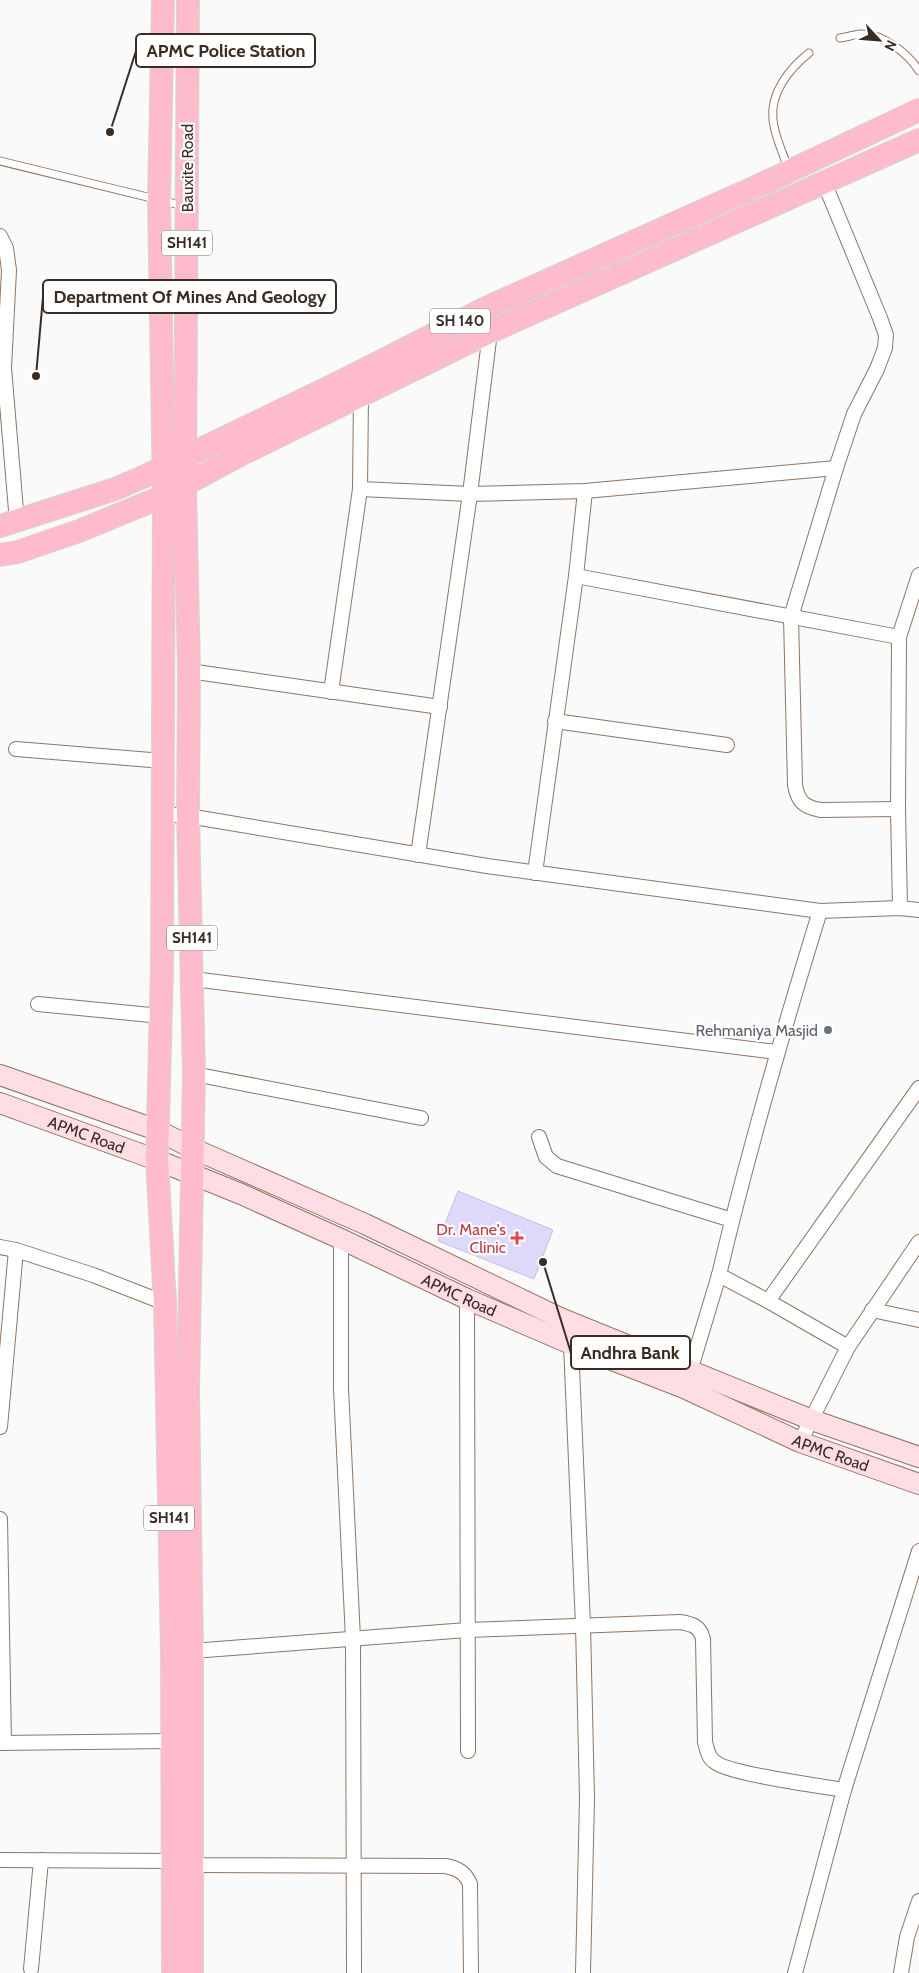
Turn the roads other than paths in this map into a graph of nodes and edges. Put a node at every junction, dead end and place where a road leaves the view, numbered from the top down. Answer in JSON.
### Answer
{"nodes":[{"id":1,"x":163,"y":0,"type":"edge"},
{"id":2,"x":188,"y":0,"type":"edge"},
{"id":3,"x":840,"y":38,"type":"dead end"},
{"id":4,"x":809,"y":53,"type":"dead end"},
{"id":5,"x":919,"y":70,"type":"edge"},
{"id":6,"x":919,"y":110,"type":"edge"},
{"id":7,"x":919,"y":140,"type":"edge"},
{"id":8,"x":0,"y":161,"type":"edge"},
{"id":9,"x":789,"y":171,"type":"junction"},
{"id":10,"x":824,"y":182,"type":"junction"},
{"id":11,"x":159,"y":200,"type":"junction"},
{"id":12,"x":187,"y":207,"type":"junction"},
{"id":13,"x":0,"y":236,"type":"edge"},
{"id":14,"x":490,"y":332,"type":"junction"},
{"id":15,"x":2,"y":369,"type":"edge"},
{"id":16,"x":361,"y":396,"type":"junction"},
{"id":17,"x":186,"y":455,"type":"junction"},
{"id":18,"x":164,"y":467,"type":"junction"},
{"id":19,"x":836,"y":468,"type":"junction"},
{"id":20,"x":185,"y":485,"type":"junction"},
{"id":21,"x":360,"y":489,"type":"junction"},
{"id":22,"x":585,"y":491,"type":"junction"},
{"id":23,"x":470,"y":494,"type":"junction"},
{"id":24,"x":164,"y":496,"type":"junction"},
{"id":25,"x":9,"y":524,"type":"edge"},
{"id":26,"x":0,"y":555,"type":"edge"},
{"id":27,"x":919,"y":575,"type":"edge"},
{"id":28,"x":576,"y":576,"type":"junction"},
{"id":29,"x":791,"y":617,"type":"junction"},
{"id":30,"x":898,"y":637,"type":"junction"},
{"id":31,"x":189,"y":671,"type":"junction"},
{"id":32,"x":331,"y":692,"type":"junction"},
{"id":33,"x":440,"y":707,"type":"junction"},
{"id":34,"x":555,"y":721,"type":"junction"},
{"id":35,"x":727,"y":745,"type":"dead end"},
{"id":36,"x":16,"y":749,"type":"dead end"},
{"id":37,"x":163,"y":761,"type":"junction"},
{"id":38,"x":898,"y":809,"type":"junction"},
{"id":39,"x":163,"y":814,"type":"junction"},
{"id":40,"x":188,"y":816,"type":"junction"},
{"id":41,"x":418,"y":855,"type":"junction"},
{"id":42,"x":535,"y":873,"type":"junction"},
{"id":43,"x":900,"y":908,"type":"junction"},
{"id":44,"x":919,"y":910,"type":"edge"},
{"id":45,"x":820,"y":911,"type":"junction"},
{"id":46,"x":193,"y":979,"type":"junction"},
{"id":47,"x":38,"y":1004,"type":"dead end"},
{"id":48,"x":161,"y":1016,"type":"junction"},
{"id":49,"x":776,"y":1052,"type":"junction"},
{"id":50,"x":0,"y":1074,"type":"edge"},
{"id":51,"x":194,"y":1074,"type":"junction"},
{"id":52,"x":919,"y":1088,"type":"edge"},
{"id":53,"x":0,"y":1103,"type":"edge"},
{"id":54,"x":421,"y":1118,"type":"dead end"},
{"id":55,"x":157,"y":1130,"type":"junction"},
{"id":56,"x":539,"y":1137,"type":"dead end"},
{"id":57,"x":194,"y":1149,"type":"junction"},
{"id":58,"x":157,"y":1160,"type":"junction"},
{"id":59,"x":192,"y":1176,"type":"junction"},
{"id":60,"x":732,"y":1220,"type":"junction"},
{"id":61,"x":341,"y":1239,"type":"junction"},
{"id":62,"x":919,"y":1242,"type":"edge"},
{"id":63,"x":0,"y":1247,"type":"edge"},
{"id":64,"x":16,"y":1250,"type":"junction"},
{"id":65,"x":720,"y":1275,"type":"junction"},
{"id":66,"x":467,"y":1299,"type":"junction"},
{"id":67,"x":768,"y":1301,"type":"junction"},
{"id":68,"x":164,"y":1303,"type":"junction"},
{"id":69,"x":872,"y":1310,"type":"junction"},
{"id":70,"x":919,"y":1320,"type":"edge"},
{"id":71,"x":571,"y":1344,"type":"junction"},
{"id":72,"x":848,"y":1348,"type":"junction"},
{"id":73,"x":687,"y":1379,"type":"junction"},
{"id":74,"x":812,"y":1420,"type":"junction"},
{"id":75,"x":0,"y":1427,"type":"edge"},
{"id":76,"x":800,"y":1442,"type":"junction"},
{"id":77,"x":919,"y":1457,"type":"edge"},
{"id":78,"x":919,"y":1484,"type":"edge"},
{"id":79,"x":0,"y":1519,"type":"edge"},
{"id":80,"x":919,"y":1551,"type":"edge"},
{"id":81,"x":583,"y":1625,"type":"junction"},
{"id":82,"x":467,"y":1630,"type":"junction"},
{"id":83,"x":354,"y":1639,"type":"junction"},
{"id":84,"x":192,"y":1651,"type":"junction"},
{"id":85,"x":173,"y":1741,"type":"junction"},
{"id":86,"x":2,"y":1743,"type":"edge"},
{"id":87,"x":468,"y":1751,"type":"dead end"},
{"id":88,"x":844,"y":1790,"type":"junction"},
{"id":89,"x":0,"y":1860,"type":"edge"},
{"id":90,"x":41,"y":1860,"type":"junction"},
{"id":91,"x":183,"y":1863,"type":"junction"},
{"id":92,"x":353,"y":1865,"type":"junction"},
{"id":93,"x":919,"y":1901,"type":"edge"},
{"id":94,"x":31,"y":1969,"type":"dead end"},
{"id":95,"x":173,"y":1973,"type":"edge"},
{"id":96,"x":192,"y":1973,"type":"edge"},
{"id":97,"x":354,"y":1973,"type":"edge"},
{"id":98,"x":472,"y":1973,"type":"edge"},
{"id":99,"x":583,"y":1973,"type":"edge"},
{"id":100,"x":795,"y":1973,"type":"edge"},
{"id":101,"x":901,"y":1973,"type":"edge"}],
"edges":[{"from":1,"to":11,"type":"main road"},
{"from":2,"to":12,"type":"main road","name":"Bauxite Road","number":"SH141"},
{"from":3,"to":5,"type":"lane"},
{"from":4,"to":9,"type":"lane"},
{"from":6,"to":9,"type":"main road","number":"SH 140"},
{"from":7,"to":10,"type":"main road","number":"SH 140"},
{"from":8,"to":11,"type":"lane"},
{"from":9,"to":17,"type":"main road","number":"SH 140"},
{"from":10,"to":14,"type":"main road","number":"SH 140"},
{"from":10,"to":19,"type":"street"},
{"from":11,"to":12,"type":"lane"},
{"from":11,"to":18,"type":"main road"},
{"from":12,"to":17,"type":"main road","name":"Bauxite Road","number":"SH141"},
{"from":13,"to":15,"type":"street"},
{"from":14,"to":16,"type":"main road","number":"SH 140"},
{"from":14,"to":23,"type":"street"},
{"from":15,"to":25,"type":"street"},
{"from":16,"to":20,"type":"main road","number":"SH 140"},
{"from":16,"to":21,"type":"street"},
{"from":17,"to":18,"type":"main road","number":"SH 140"},
{"from":17,"to":20,"type":"main road","name":"Bauxite Road","number":"SH141"},
{"from":18,"to":24,"type":"main road"},
{"from":18,"to":25,"type":"main road","number":"SH 140"},
{"from":19,"to":22,"type":"street"},
{"from":19,"to":29,"type":"street"},
{"from":20,"to":24,"type":"main road","number":"SH 140"},
{"from":20,"to":31,"type":"main road","number":"SH141"},
{"from":21,"to":23,"type":"street"},
{"from":21,"to":32,"type":"street"},
{"from":22,"to":23,"type":"street"},
{"from":22,"to":28,"type":"street"},
{"from":23,"to":33,"type":"street"},
{"from":24,"to":26,"type":"main road","number":"SH 140"},
{"from":24,"to":37,"type":"main road"},
{"from":27,"to":30,"type":"street"},
{"from":28,"to":29,"type":"street"},
{"from":28,"to":34,"type":"street"},
{"from":29,"to":30,"type":"street"},
{"from":29,"to":38,"type":"street"},
{"from":30,"to":38,"type":"street"},
{"from":31,"to":32,"type":"street"},
{"from":31,"to":40,"type":"main road","number":"SH141"},
{"from":32,"to":33,"type":"street"},
{"from":33,"to":41,"type":"street"},
{"from":34,"to":35,"type":"street"},
{"from":34,"to":42,"type":"street"},
{"from":36,"to":37,"type":"street"},
{"from":37,"to":39,"type":"main road"},
{"from":38,"to":43,"type":"street"},
{"from":39,"to":40,"type":"street"},
{"from":39,"to":48,"type":"main road"},
{"from":40,"to":41,"type":"street"},
{"from":40,"to":46,"type":"main road","number":"SH141"},
{"from":41,"to":42,"type":"street"},
{"from":42,"to":45,"type":"street"},
{"from":43,"to":44,"type":"street"},
{"from":43,"to":45,"type":"street"},
{"from":45,"to":49,"type":"street"},
{"from":46,"to":49,"type":"street"},
{"from":46,"to":51,"type":"main road","number":"SH141"},
{"from":47,"to":48,"type":"street"},
{"from":48,"to":55,"type":"main road","number":"SH141"},
{"from":49,"to":60,"type":"street"},
{"from":50,"to":55,"type":"street","name":"APMC Road"},
{"from":51,"to":54,"type":"street"},
{"from":51,"to":57,"type":"main road","number":"SH141"},
{"from":52,"to":67,"type":"street"},
{"from":53,"to":58,"type":"street","name":"APMC Road"},
{"from":55,"to":57,"type":"street","name":"APMC Road"},
{"from":55,"to":58,"type":"main road","number":"SH141"},
{"from":56,"to":60,"type":"street"},
{"from":57,"to":59,"type":"main road","number":"SH141"},
{"from":57,"to":73,"type":"street","name":"APMC Road"},
{"from":58,"to":59,"type":"street","name":"APMC Road"},
{"from":58,"to":68,"type":"main road","number":"SH141"},
{"from":59,"to":61,"type":"street","name":"APMC Road"},
{"from":59,"to":84,"type":"main road","number":"SH141"},
{"from":60,"to":65,"type":"street"},
{"from":61,"to":66,"type":"street","name":"APMC Road"},
{"from":61,"to":83,"type":"street"},
{"from":62,"to":69,"type":"street"},
{"from":63,"to":64,"type":"street"},
{"from":64,"to":68,"type":"street"},
{"from":64,"to":75,"type":"street"},
{"from":65,"to":67,"type":"street"},
{"from":65,"to":73,"type":"street"},
{"from":66,"to":71,"type":"street","name":"APMC Road"},
{"from":66,"to":82,"type":"street"},
{"from":67,"to":72,"type":"street"},
{"from":68,"to":85,"type":"main road","number":"SH141"},
{"from":69,"to":70,"type":"street"},
{"from":69,"to":72,"type":"street"},
{"from":71,"to":73,"type":"street","name":"APMC Road"},
{"from":71,"to":81,"type":"street"},
{"from":72,"to":74,"type":"street"},
{"from":73,"to":74,"type":"street","name":"APMC Road"},
{"from":73,"to":76,"type":"street","name":"APMC Road"},
{"from":74,"to":76,"type":"street"},
{"from":74,"to":77,"type":"street","name":"APMC Road"},
{"from":76,"to":78,"type":"street","name":"APMC Road"},
{"from":79,"to":86,"type":"street"},
{"from":80,"to":88,"type":"street"},
{"from":81,"to":82,"type":"street"},
{"from":81,"to":88,"type":"street"},
{"from":81,"to":99,"type":"street"},
{"from":82,"to":83,"type":"street"},
{"from":82,"to":87,"type":"street"},
{"from":83,"to":84,"type":"street"},
{"from":83,"to":92,"type":"street"},
{"from":84,"to":91,"type":"main road","number":"SH141"},
{"from":85,"to":86,"type":"street"},
{"from":85,"to":91,"type":"main road","number":"SH141"},
{"from":88,"to":100,"type":"street"},
{"from":89,"to":90,"type":"street"},
{"from":90,"to":91,"type":"street"},
{"from":90,"to":94,"type":"street"},
{"from":91,"to":92,"type":"street"},
{"from":91,"to":95,"type":"main road","number":"SH141"},
{"from":91,"to":96,"type":"main road","number":"SH141"},
{"from":92,"to":97,"type":"street"},
{"from":92,"to":98,"type":"street"},
{"from":93,"to":101,"type":"street"}]}
